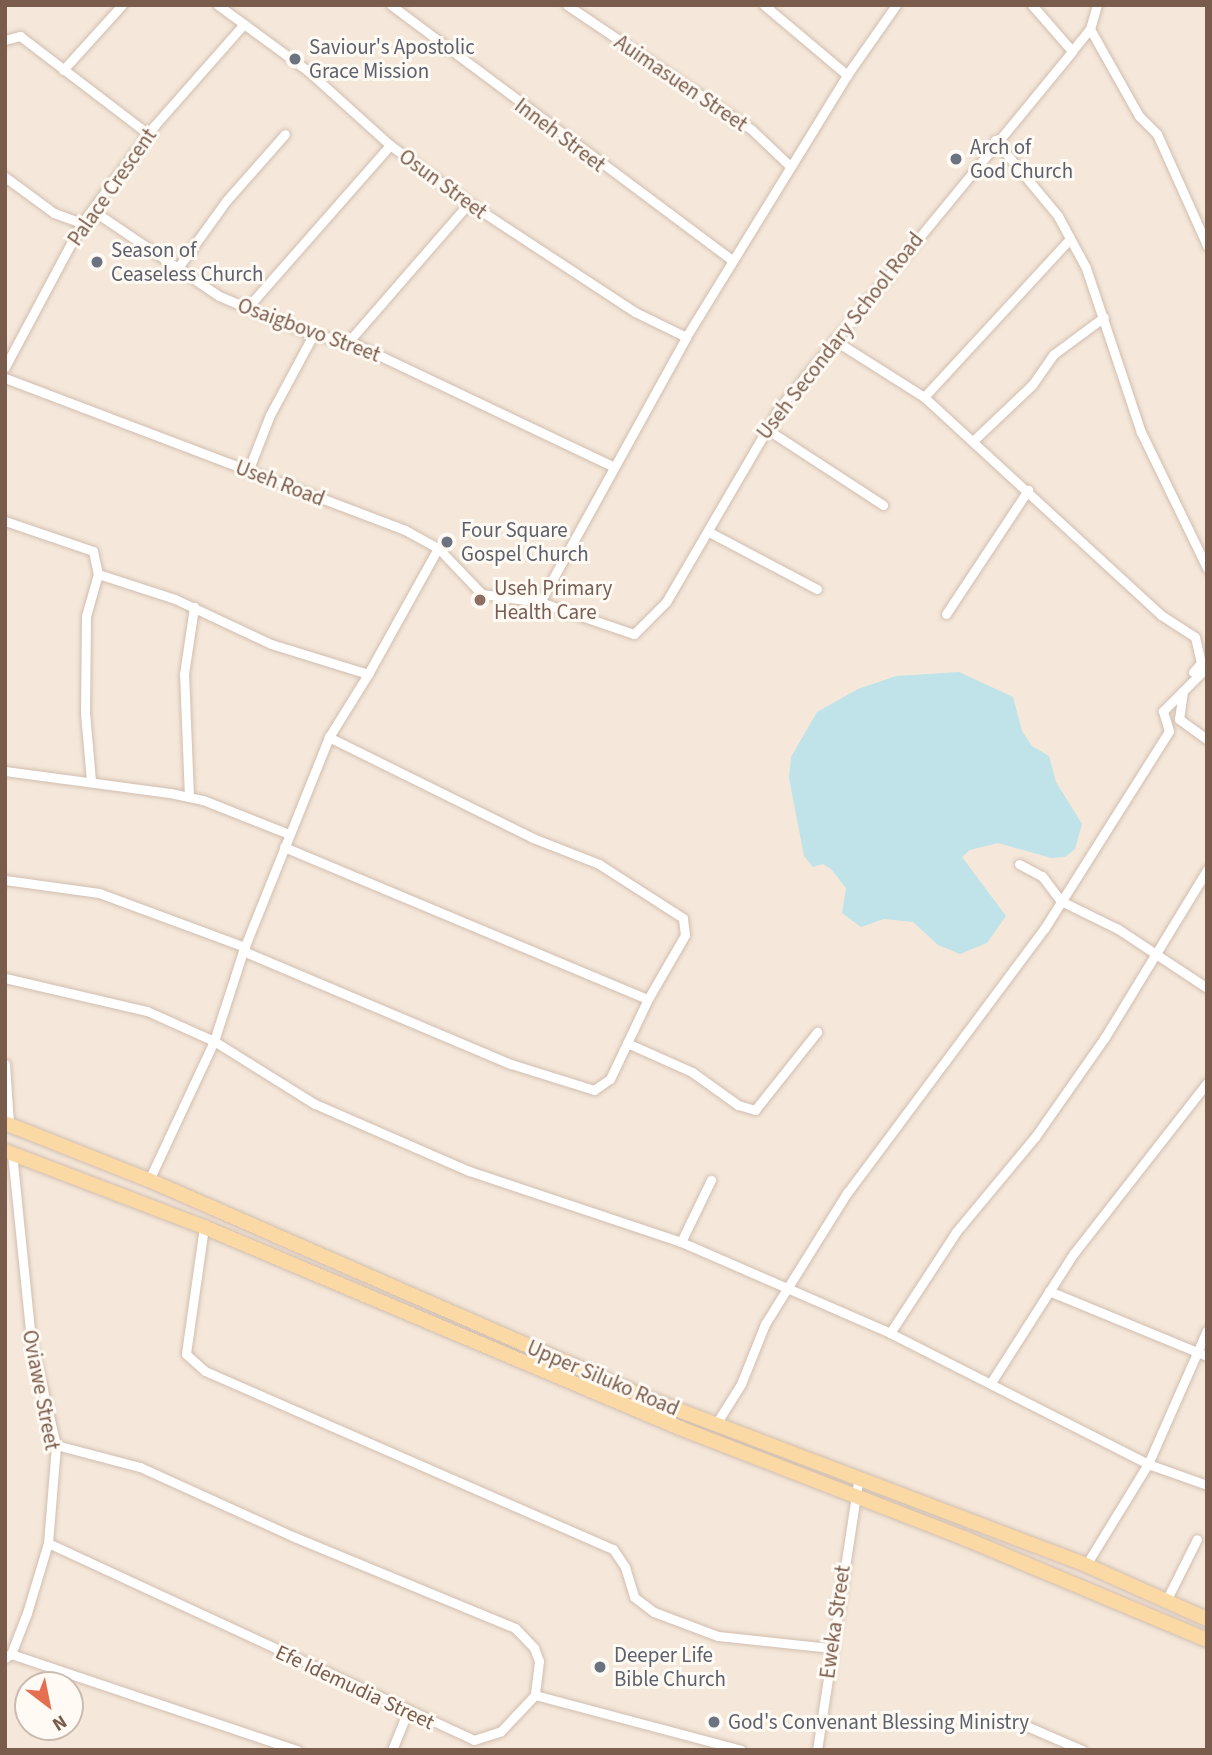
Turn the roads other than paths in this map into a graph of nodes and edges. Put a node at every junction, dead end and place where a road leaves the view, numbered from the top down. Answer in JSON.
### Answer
{"nodes":[{"id":1,"x":122,"y":5,"type":"edge"},
{"id":2,"x":218,"y":5,"type":"edge"},
{"id":3,"x":391,"y":5,"type":"edge"},
{"id":4,"x":567,"y":5,"type":"edge"},
{"id":5,"x":764,"y":5,"type":"edge"},
{"id":6,"x":896,"y":5,"type":"edge"},
{"id":7,"x":1032,"y":5,"type":"edge"},
{"id":8,"x":1097,"y":5,"type":"edge"},
{"id":9,"x":244,"y":24,"type":"junction"},
{"id":10,"x":1090,"y":29,"type":"junction"},
{"id":11,"x":5,"y":40,"type":"edge"},
{"id":12,"x":1072,"y":51,"type":"junction"},
{"id":13,"x":63,"y":70,"type":"junction"},
{"id":14,"x":848,"y":75,"type":"junction"},
{"id":15,"x":148,"y":134,"type":"junction"},
{"id":16,"x":285,"y":134,"type":"dead end"},
{"id":17,"x":995,"y":140,"type":"junction"},
{"id":18,"x":390,"y":145,"type":"junction"},
{"id":19,"x":790,"y":166,"type":"junction"},
{"id":20,"x":5,"y":177,"type":"edge"},
{"id":21,"x":469,"y":203,"type":"junction"},
{"id":22,"x":92,"y":210,"type":"junction"},
{"id":23,"x":82,"y":223,"type":"junction"},
{"id":24,"x":1070,"y":239,"type":"junction"},
{"id":25,"x":1207,"y":245,"type":"edge"},
{"id":26,"x":732,"y":260,"type":"junction"},
{"id":27,"x":177,"y":269,"type":"junction"},
{"id":28,"x":247,"y":308,"type":"junction"},
{"id":29,"x":1104,"y":317,"type":"junction"},
{"id":30,"x":313,"y":335,"type":"junction"},
{"id":31,"x":686,"y":337,"type":"junction"},
{"id":32,"x":834,"y":340,"type":"junction"},
{"id":33,"x":349,"y":341,"type":"junction"},
{"id":34,"x":5,"y":368,"type":"edge"},
{"id":35,"x":5,"y":378,"type":"edge"},
{"id":36,"x":924,"y":397,"type":"junction"},
{"id":37,"x":765,"y":428,"type":"junction"},
{"id":38,"x":975,"y":439,"type":"junction"},
{"id":39,"x":614,"y":467,"type":"junction"},
{"id":40,"x":248,"y":471,"type":"junction"},
{"id":41,"x":1028,"y":490,"type":"junction"},
{"id":42,"x":883,"y":505,"type":"dead end"},
{"id":43,"x":5,"y":521,"type":"edge"},
{"id":44,"x":709,"y":532,"type":"junction"},
{"id":45,"x":438,"y":548,"type":"junction"},
{"id":46,"x":1207,"y":568,"type":"edge"},
{"id":47,"x":98,"y":575,"type":"junction"},
{"id":48,"x":817,"y":589,"type":"dead end"},
{"id":49,"x":540,"y":601,"type":"junction"},
{"id":50,"x":194,"y":607,"type":"junction"},
{"id":51,"x":946,"y":614,"type":"dead end"},
{"id":52,"x":1207,"y":667,"type":"edge"},
{"id":53,"x":368,"y":674,"type":"junction"},
{"id":54,"x":1183,"y":691,"type":"junction"},
{"id":55,"x":329,"y":737,"type":"junction"},
{"id":56,"x":1207,"y":739,"type":"edge"},
{"id":57,"x":5,"y":771,"type":"edge"},
{"id":58,"x":91,"y":780,"type":"junction"},
{"id":59,"x":189,"y":797,"type":"junction"},
{"id":60,"x":289,"y":834,"type":"junction"},
{"id":61,"x":284,"y":847,"type":"junction"},
{"id":62,"x":1019,"y":864,"type":"dead end"},
{"id":63,"x":1207,"y":870,"type":"edge"},
{"id":64,"x":5,"y":880,"type":"edge"},
{"id":65,"x":1061,"y":901,"type":"junction"},
{"id":66,"x":244,"y":949,"type":"junction"},
{"id":67,"x":1157,"y":957,"type":"junction"},
{"id":68,"x":5,"y":978,"type":"edge"},
{"id":69,"x":1207,"y":988,"type":"edge"},
{"id":70,"x":648,"y":999,"type":"junction"},
{"id":71,"x":817,"y":1031,"type":"dead end"},
{"id":72,"x":214,"y":1041,"type":"junction"},
{"id":73,"x":627,"y":1043,"type":"junction"},
{"id":74,"x":5,"y":1065,"type":"edge"},
{"id":75,"x":1207,"y":1083,"type":"edge"},
{"id":76,"x":7,"y":1124,"type":"edge"},
{"id":77,"x":9,"y":1153,"type":"edge"},
{"id":78,"x":149,"y":1180,"type":"junction"},
{"id":79,"x":711,"y":1180,"type":"dead end"},
{"id":80,"x":204,"y":1227,"type":"junction"},
{"id":81,"x":681,"y":1242,"type":"junction"},
{"id":82,"x":786,"y":1287,"type":"junction"},
{"id":83,"x":1049,"y":1291,"type":"junction"},
{"id":84,"x":1207,"y":1330,"type":"edge"},
{"id":85,"x":890,"y":1333,"type":"junction"},
{"id":86,"x":1197,"y":1352,"type":"junction"},
{"id":87,"x":1207,"y":1356,"type":"edge"},
{"id":88,"x":992,"y":1381,"type":"junction"},
{"id":89,"x":716,"y":1424,"type":"junction"},
{"id":90,"x":56,"y":1445,"type":"junction"},
{"id":91,"x":1148,"y":1464,"type":"junction"},
{"id":92,"x":859,"y":1476,"type":"junction"},
{"id":93,"x":1207,"y":1485,"type":"edge"},
{"id":94,"x":854,"y":1494,"type":"junction"},
{"id":95,"x":1196,"y":1539,"type":"dead end"},
{"id":96,"x":48,"y":1543,"type":"junction"},
{"id":97,"x":1086,"y":1565,"type":"junction"},
{"id":98,"x":1166,"y":1601,"type":"junction"},
{"id":99,"x":1207,"y":1619,"type":"edge"},
{"id":100,"x":1207,"y":1640,"type":"edge"},
{"id":101,"x":831,"y":1648,"type":"junction"},
{"id":102,"x":8,"y":1656,"type":"edge"},
{"id":103,"x":535,"y":1695,"type":"junction"},
{"id":104,"x":407,"y":1713,"type":"junction"},
{"id":105,"x":1017,"y":1722,"type":"dead end"},
{"id":106,"x":297,"y":1750,"type":"edge"},
{"id":107,"x":392,"y":1750,"type":"edge"},
{"id":108,"x":741,"y":1750,"type":"edge"},
{"id":109,"x":817,"y":1750,"type":"edge"},
{"id":110,"x":1082,"y":1750,"type":"edge"}],
"edges":[{"from":1,"to":13,"type":"street"},
{"from":2,"to":9,"type":"street","name":"Osun Street"},
{"from":3,"to":26,"type":"street","name":"Inneh Street"},
{"from":4,"to":19,"type":"street","name":"Auimasuen Street"},
{"from":5,"to":14,"type":"street"},
{"from":6,"to":14,"type":"street"},
{"from":7,"to":12,"type":"street"},
{"from":8,"to":10,"type":"street","name":"Useh Secondary School Road"},
{"from":9,"to":15,"type":"street","name":"Palace Crescent"},
{"from":9,"to":18,"type":"street","name":"Osun Street"},
{"from":10,"to":12,"type":"street","name":"Useh Secondary School Road"},
{"from":10,"to":25,"type":"street"},
{"from":11,"to":13,"type":"street"},
{"from":12,"to":17,"type":"street","name":"Useh Secondary School Road"},
{"from":13,"to":15,"type":"street"},
{"from":14,"to":19,"type":"street"},
{"from":15,"to":22,"type":"street","name":"Palace Crescent"},
{"from":16,"to":27,"type":"street"},
{"from":17,"to":24,"type":"street"},
{"from":17,"to":32,"type":"street","name":"Useh Secondary School Road"},
{"from":18,"to":21,"type":"street","name":"Osun Street"},
{"from":18,"to":28,"type":"street"},
{"from":19,"to":26,"type":"street"},
{"from":20,"to":23,"type":"street"},
{"from":21,"to":31,"type":"street","name":"Osun Street"},
{"from":21,"to":33,"type":"street"},
{"from":22,"to":23,"type":"street","name":"Palace Crescent"},
{"from":22,"to":27,"type":"street","name":"Osaigbovo Street"},
{"from":23,"to":34,"type":"street","name":"Palace Crescent"},
{"from":24,"to":29,"type":"street"},
{"from":24,"to":36,"type":"street"},
{"from":26,"to":31,"type":"street"},
{"from":27,"to":28,"type":"street","name":"Osaigbovo Street"},
{"from":28,"to":30,"type":"street","name":"Osaigbovo Street"},
{"from":29,"to":38,"type":"street"},
{"from":29,"to":46,"type":"street"},
{"from":30,"to":33,"type":"street","name":"Osaigbovo Street"},
{"from":30,"to":40,"type":"street"},
{"from":31,"to":39,"type":"street"},
{"from":32,"to":36,"type":"street"},
{"from":32,"to":37,"type":"street","name":"Useh Secondary School Road"},
{"from":33,"to":39,"type":"street","name":"Osaigbovo Street"},
{"from":35,"to":40,"type":"street","name":"Useh Road"},
{"from":36,"to":38,"type":"street"},
{"from":37,"to":42,"type":"street"},
{"from":37,"to":44,"type":"street","name":"Useh Secondary School Road"},
{"from":38,"to":41,"type":"street"},
{"from":39,"to":49,"type":"street"},
{"from":40,"to":45,"type":"street","name":"Useh Road"},
{"from":41,"to":51,"type":"street"},
{"from":41,"to":54,"type":"street"},
{"from":43,"to":47,"type":"street"},
{"from":44,"to":48,"type":"street"},
{"from":44,"to":49,"type":"street","name":"Useh Secondary School Road"},
{"from":45,"to":49,"type":"street","name":"Useh Road"},
{"from":45,"to":53,"type":"street"},
{"from":47,"to":50,"type":"street"},
{"from":47,"to":58,"type":"street"},
{"from":50,"to":53,"type":"street"},
{"from":50,"to":59,"type":"street"},
{"from":52,"to":54,"type":"street"},
{"from":53,"to":55,"type":"street"},
{"from":54,"to":56,"type":"street"},
{"from":54,"to":65,"type":"street"},
{"from":55,"to":60,"type":"street"},
{"from":55,"to":70,"type":"street"},
{"from":57,"to":58,"type":"street"},
{"from":58,"to":59,"type":"street"},
{"from":59,"to":60,"type":"street"},
{"from":60,"to":61,"type":"street"},
{"from":61,"to":66,"type":"street"},
{"from":61,"to":70,"type":"street"},
{"from":62,"to":65,"type":"street"},
{"from":63,"to":67,"type":"street"},
{"from":64,"to":66,"type":"street"},
{"from":65,"to":67,"type":"street"},
{"from":65,"to":82,"type":"street"},
{"from":66,"to":72,"type":"street"},
{"from":66,"to":73,"type":"street"},
{"from":67,"to":69,"type":"street"},
{"from":67,"to":85,"type":"street"},
{"from":68,"to":72,"type":"street"},
{"from":70,"to":73,"type":"street"},
{"from":71,"to":73,"type":"street"},
{"from":72,"to":78,"type":"street"},
{"from":72,"to":81,"type":"street"},
{"from":74,"to":76,"type":"street"},
{"from":75,"to":83,"type":"street"},
{"from":76,"to":78,"type":"main road","name":"Upper Siluko Road"},
{"from":77,"to":80,"type":"main road","name":"Upper Siluko Road"},
{"from":77,"to":90,"type":"street","name":"Oviawe Street"},
{"from":78,"to":89,"type":"main road","name":"Upper Siluko Road"},
{"from":79,"to":81,"type":"street"},
{"from":80,"to":94,"type":"main road","name":"Upper Siluko Road"},
{"from":80,"to":101,"type":"street"},
{"from":81,"to":82,"type":"street"},
{"from":82,"to":85,"type":"street"},
{"from":82,"to":89,"type":"street"},
{"from":83,"to":86,"type":"street"},
{"from":83,"to":88,"type":"street"},
{"from":84,"to":86,"type":"street"},
{"from":85,"to":88,"type":"street"},
{"from":86,"to":87,"type":"street"},
{"from":86,"to":91,"type":"street"},
{"from":88,"to":91,"type":"street"},
{"from":89,"to":92,"type":"main road","name":"Upper Siluko Road"},
{"from":90,"to":96,"type":"street","name":"Oviawe Street"},
{"from":90,"to":103,"type":"street"},
{"from":91,"to":93,"type":"street"},
{"from":91,"to":97,"type":"street"},
{"from":92,"to":94,"type":"street"},
{"from":92,"to":97,"type":"main road","name":"Upper Siluko Road"},
{"from":94,"to":100,"type":"main road","name":"Upper Siluko Road"},
{"from":94,"to":101,"type":"street","name":"Eweka Street"},
{"from":95,"to":98,"type":"street"},
{"from":96,"to":102,"type":"street","name":"Oviawe Street"},
{"from":96,"to":104,"type":"street","name":"Efe Idemudia Street"},
{"from":97,"to":98,"type":"main road","name":"Upper Siluko Road"},
{"from":98,"to":99,"type":"main road","name":"Upper Siluko Road"},
{"from":101,"to":109,"type":"street","name":"Eweka Street"},
{"from":102,"to":106,"type":"street"},
{"from":103,"to":104,"type":"street","name":"Efe Idemudia Street"},
{"from":103,"to":108,"type":"street"},
{"from":104,"to":107,"type":"street"},
{"from":105,"to":110,"type":"street"}]}
